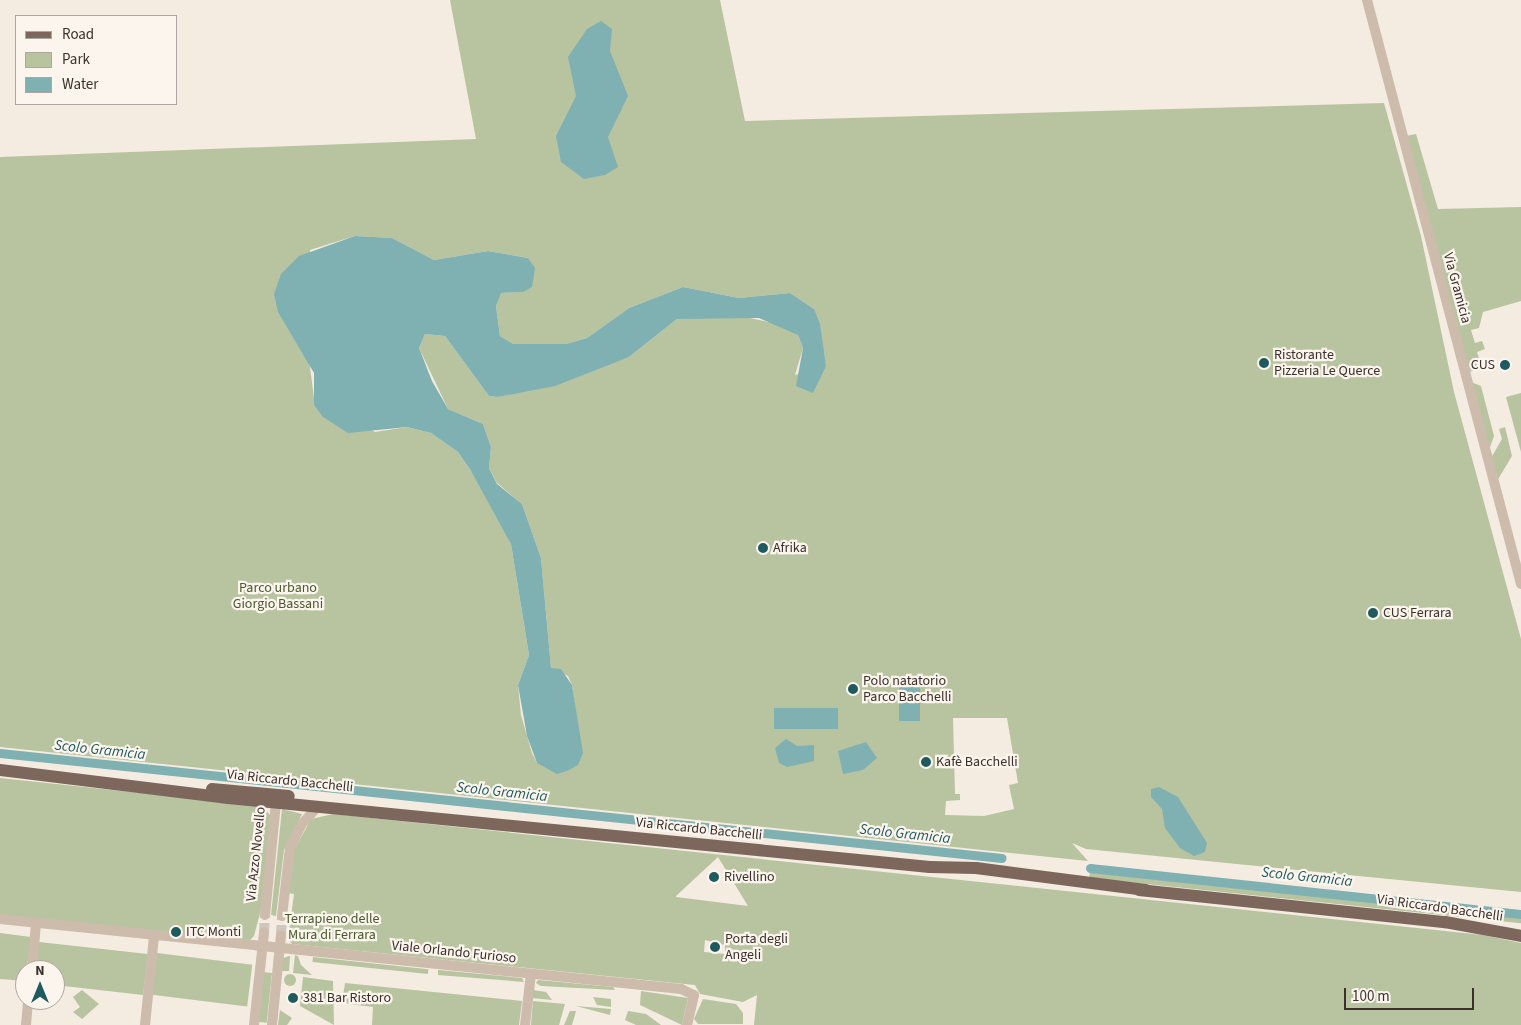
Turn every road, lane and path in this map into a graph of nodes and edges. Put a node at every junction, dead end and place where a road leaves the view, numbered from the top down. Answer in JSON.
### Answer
{"nodes":[{"id":1,"x":1367,"y":0,"type":"edge"},
{"id":2,"x":1521,"y":584,"type":"edge"},
{"id":3,"x":0,"y":770,"type":"edge"},
{"id":4,"x":277,"y":799,"type":"junction"},
{"id":5,"x":310,"y":804,"type":"junction"},
{"id":6,"x":265,"y":915,"type":"tunnel mouth"},
{"id":7,"x":282,"y":916,"type":"tunnel mouth"},
{"id":8,"x":0,"y":919,"type":"edge"},
{"id":9,"x":36,"y":923,"type":"junction"},
{"id":10,"x":264,"y":933,"type":"tunnel mouth"},
{"id":11,"x":281,"y":935,"type":"tunnel mouth"},
{"id":12,"x":154,"y":936,"type":"junction"},
{"id":13,"x":1521,"y":936,"type":"edge"},
{"id":14,"x":262,"y":948,"type":"junction"},
{"id":15,"x":280,"y":950,"type":"junction"},
{"id":16,"x":33,"y":960,"type":"edge"},
{"id":17,"x":530,"y":974,"type":"junction"},
{"id":18,"x":27,"y":1010,"type":"edge"},
{"id":19,"x":26,"y":1025,"type":"edge"},
{"id":20,"x":145,"y":1025,"type":"edge"},
{"id":21,"x":254,"y":1025,"type":"edge"},
{"id":22,"x":272,"y":1025,"type":"edge"},
{"id":23,"x":525,"y":1025,"type":"edge"},
{"id":24,"x":687,"y":1025,"type":"edge"}],
"edges":[{"from":1,"to":2,"type":"street","name":"Via Gramicia"},
{"from":3,"to":4,"type":"main road","name":"Via Riccardo Bacchelli"},
{"from":4,"to":5,"type":"main road","name":"Via Riccardo Bacchelli"},
{"from":4,"to":6,"type":"street","name":"Via Azzo Novello"},
{"from":5,"to":7,"type":"street"},
{"from":5,"to":13,"type":"main road","name":"Via Riccardo Bacchelli"},
{"from":8,"to":9,"type":"street","name":"Viale Orlando Furioso"},
{"from":9,"to":12,"type":"street","name":"Viale Orlando Furioso"},
{"from":9,"to":16,"type":"street"},
{"from":10,"to":14,"type":"street"},
{"from":11,"to":15,"type":"street"},
{"from":12,"to":14,"type":"street","name":"Viale Orlando Furioso"},
{"from":12,"to":20,"type":"street"},
{"from":14,"to":15,"type":"street","name":"Viale Orlando Furioso"},
{"from":14,"to":21,"type":"street"},
{"from":15,"to":17,"type":"street","name":"Viale Orlando Furioso"},
{"from":15,"to":22,"type":"street"},
{"from":17,"to":23,"type":"street"},
{"from":17,"to":24,"type":"street","name":"Viale Orlando Furioso"},
{"from":18,"to":19,"type":"street"}]}
